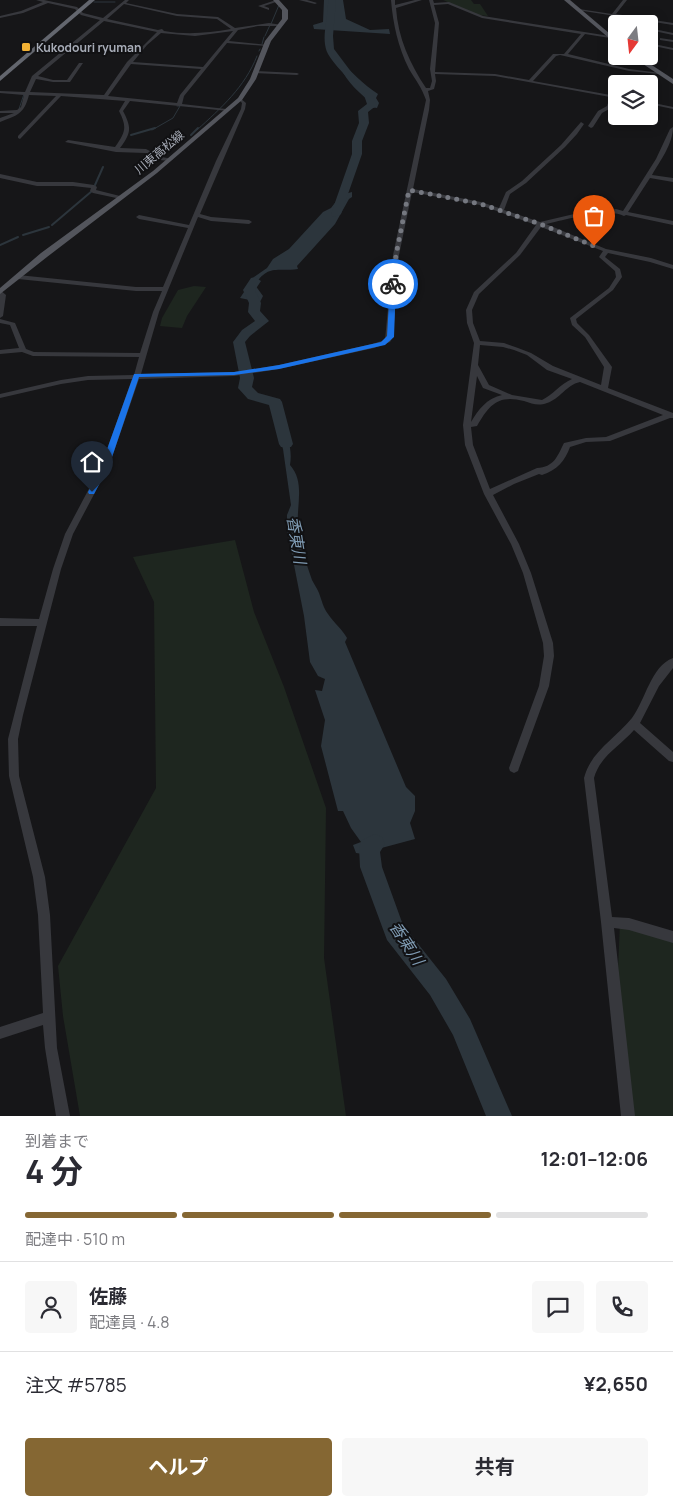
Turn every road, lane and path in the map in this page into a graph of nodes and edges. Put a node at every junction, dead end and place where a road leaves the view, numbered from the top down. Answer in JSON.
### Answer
{"nodes":[{"id":1,"x":38,"y":0,"type":"edge"},
{"id":2,"x":85,"y":0,"type":"edge"},
{"id":3,"x":92,"y":0,"type":"edge"},
{"id":4,"x":276,"y":0,"type":"edge"},
{"id":5,"x":301,"y":0,"type":"edge"},
{"id":6,"x":393,"y":0,"type":"edge"},
{"id":7,"x":420,"y":0,"type":"edge"},
{"id":8,"x":567,"y":0,"type":"edge"},
{"id":9,"x":625,"y":0,"type":"edge"},
{"id":10,"x":50,"y":1,"type":"edge"},
{"id":11,"x":125,"y":2,"type":"edge"},
{"id":12,"x":431,"y":2,"type":"edge"},
{"id":13,"x":315,"y":3,"type":"dead end"},
{"id":14,"x":394,"y":7,"type":"junction"},
{"id":15,"x":268,"y":9,"type":"dead end"},
{"id":16,"x":77,"y":10,"type":"junction"},
{"id":17,"x":579,"y":10,"type":"junction"},
{"id":18,"x":614,"y":14,"type":"junction"},
{"id":19,"x":0,"y":17,"type":"edge"},
{"id":20,"x":104,"y":19,"type":"junction"},
{"id":21,"x":673,"y":24,"type":"edge"},
{"id":22,"x":280,"y":26,"type":"junction"},
{"id":23,"x":236,"y":28,"type":"junction"},
{"id":24,"x":162,"y":30,"type":"junction"},
{"id":25,"x":658,"y":31,"type":"edge"},
{"id":26,"x":584,"y":33,"type":"junction"},
{"id":27,"x":608,"y":33,"type":"edge"},
{"id":28,"x":671,"y":33,"type":"edge"},
{"id":29,"x":608,"y":38,"type":"edge"},
{"id":30,"x":662,"y":39,"type":"junction"},
{"id":31,"x":673,"y":41,"type":"edge"},
{"id":32,"x":226,"y":42,"type":"junction"},
{"id":33,"x":658,"y":44,"type":"edge"},
{"id":34,"x":266,"y":45,"type":"junction"},
{"id":35,"x":658,"y":46,"type":"edge"},
{"id":36,"x":673,"y":49,"type":"edge"},
{"id":37,"x":565,"y":55,"type":"junction"},
{"id":38,"x":129,"y":63,"type":"junction"},
{"id":39,"x":81,"y":64,"type":"dead end"},
{"id":40,"x":648,"y":65,"type":"edge"},
{"id":41,"x":204,"y":68,"type":"junction"},
{"id":42,"x":0,"y":72,"type":"edge"},
{"id":43,"x":256,"y":72,"type":"junction"},
{"id":44,"x":433,"y":73,"type":"junction"},
{"id":45,"x":297,"y":74,"type":"dead end"},
{"id":46,"x":661,"y":74,"type":"junction"},
{"id":47,"x":673,"y":76,"type":"edge"},
{"id":48,"x":36,"y":77,"type":"junction"},
{"id":49,"x":0,"y":79,"type":"edge"},
{"id":50,"x":530,"y":81,"type":"junction"},
{"id":51,"x":673,"y":82,"type":"edge"},
{"id":52,"x":425,"y":90,"type":"junction"},
{"id":53,"x":0,"y":92,"type":"edge"},
{"id":54,"x":27,"y":93,"type":"junction"},
{"id":55,"x":60,"y":95,"type":"junction"},
{"id":56,"x":106,"y":96,"type":"junction"},
{"id":57,"x":608,"y":96,"type":"edge"},
{"id":58,"x":240,"y":99,"type":"junction"},
{"id":59,"x":128,"y":100,"type":"junction"},
{"id":60,"x":179,"y":105,"type":"junction"},
{"id":61,"x":658,"y":105,"type":"edge"},
{"id":62,"x":608,"y":108,"type":"edge"},
{"id":63,"x":673,"y":108,"type":"edge"},
{"id":64,"x":226,"y":110,"type":"junction"},
{"id":65,"x":19,"y":111,"type":"junction"},
{"id":66,"x":0,"y":112,"type":"edge"},
{"id":67,"x":0,"y":120,"type":"edge"},
{"id":68,"x":580,"y":124,"type":"dead end"},
{"id":69,"x":591,"y":126,"type":"dead end"},
{"id":70,"x":673,"y":128,"type":"edge"},
{"id":71,"x":20,"y":137,"type":"dead end"},
{"id":72,"x":68,"y":142,"type":"dead end"},
{"id":73,"x":116,"y":150,"type":"junction"},
{"id":74,"x":170,"y":159,"type":"junction"},
{"id":75,"x":0,"y":176,"type":"edge"},
{"id":76,"x":648,"y":176,"type":"junction"},
{"id":77,"x":673,"y":180,"type":"edge"},
{"id":78,"x":409,"y":190,"type":"junction"},
{"id":79,"x":121,"y":197,"type":"junction"},
{"id":80,"x":501,"y":211,"type":"junction"},
{"id":81,"x":624,"y":214,"type":"junction"},
{"id":82,"x":197,"y":215,"type":"junction"},
{"id":83,"x":139,"y":217,"type":"dead end"},
{"id":84,"x":248,"y":222,"type":"dead end"},
{"id":85,"x":673,"y":223,"type":"edge"},
{"id":86,"x":540,"y":224,"type":"junction"},
{"id":87,"x":192,"y":227,"type":"junction"},
{"id":88,"x":606,"y":251,"type":"junction"},
{"id":89,"x":673,"y":267,"type":"edge"},
{"id":90,"x":18,"y":277,"type":"junction"},
{"id":91,"x":166,"y":289,"type":"junction"},
{"id":92,"x":0,"y":292,"type":"edge"},
{"id":93,"x":0,"y":316,"type":"edge"},
{"id":94,"x":0,"y":321,"type":"edge"},
{"id":95,"x":477,"y":343,"type":"junction"},
{"id":96,"x":383,"y":344,"type":"joint"},
{"id":97,"x":24,"y":350,"type":"junction"},
{"id":98,"x":0,"y":352,"type":"edge"},
{"id":99,"x":143,"y":355,"type":"junction"},
{"id":100,"x":474,"y":365,"type":"junction"},
{"id":101,"x":137,"y":375,"type":"junction"},
{"id":102,"x":218,"y":375,"type":"joint"},
{"id":103,"x":580,"y":380,"type":"junction"},
{"id":104,"x":604,"y":388,"type":"junction"},
{"id":105,"x":0,"y":396,"type":"edge"},
{"id":106,"x":509,"y":396,"type":"junction"},
{"id":107,"x":672,"y":415,"type":"edge"},
{"id":108,"x":467,"y":425,"type":"junction"},
{"id":109,"x":488,"y":494,"type":"junction"},
{"id":110,"x":0,"y":622,"type":"edge"},
{"id":111,"x":42,"y":623,"type":"junction"},
{"id":112,"x":673,"y":662,"type":"edge"},
{"id":113,"x":633,"y":723,"type":"junction"},
{"id":114,"x":673,"y":758,"type":"edge"},
{"id":115,"x":514,"y":768,"type":"dead end"},
{"id":116,"x":607,"y":922,"type":"junction"},
{"id":117,"x":673,"y":937,"type":"edge"},
{"id":118,"x":49,"y":1016,"type":"junction"},
{"id":119,"x":0,"y":1033,"type":"edge"},
{"id":120,"x":63,"y":1116,"type":"edge"},
{"id":121,"x":628,"y":1116,"type":"edge"}],
"edges":[{"from":1,"to":10,"type":"street"},
{"from":2,"to":16,"type":"highway"},
{"from":3,"to":16,"type":"highway"},
{"from":4,"to":15,"type":"street"},
{"from":4,"to":22,"type":"main road"},
{"from":5,"to":13,"type":"street"},
{"from":6,"to":14,"type":"street"},
{"from":7,"to":14,"type":"street"},
{"from":8,"to":17,"type":"main road"},
{"from":9,"to":18,"type":"street"},
{"from":10,"to":16,"type":"street"},
{"from":10,"to":19,"type":"street"},
{"from":11,"to":20,"type":"street"},
{"from":11,"to":23,"type":"street"},
{"from":12,"to":26,"type":"street"},
{"from":12,"to":44,"type":"street"},
{"from":14,"to":52,"type":"street"},
{"from":16,"to":20,"type":"street"},
{"from":16,"to":42,"type":"highway"},
{"from":16,"to":49,"type":"highway"},
{"from":17,"to":18,"type":"street"},
{"from":17,"to":27,"type":"main road"},
{"from":18,"to":21,"type":"street"},
{"from":20,"to":24,"type":"street"},
{"from":20,"to":48,"type":"street"},
{"from":22,"to":23,"type":"street"},
{"from":22,"to":34,"type":"main road","name":"川東高松線"},
{"from":23,"to":24,"type":"street"},
{"from":23,"to":32,"type":"street"},
{"from":24,"to":38,"type":"street"},
{"from":25,"to":28,"type":"street"},
{"from":26,"to":29,"type":"street"},
{"from":26,"to":37,"type":"street"},
{"from":28,"to":30,"type":"street"},
{"from":30,"to":31,"type":"street"},
{"from":30,"to":33,"type":"street"},
{"from":32,"to":34,"type":"street"},
{"from":32,"to":41,"type":"street"},
{"from":34,"to":43,"type":"main road","name":"川東高松線"},
{"from":35,"to":36,"type":"street"},
{"from":37,"to":46,"type":"street"},
{"from":37,"to":50,"type":"street"},
{"from":38,"to":41,"type":"street"},
{"from":38,"to":56,"type":"street"},
{"from":39,"to":48,"type":"street"},
{"from":40,"to":46,"type":"main road"},
{"from":41,"to":60,"type":"street"},
{"from":43,"to":45,"type":"street"},
{"from":43,"to":58,"type":"main road","name":"川東高松線"},
{"from":44,"to":50,"type":"street"},
{"from":44,"to":52,"type":"street"},
{"from":46,"to":47,"type":"street"},
{"from":46,"to":51,"type":"main road"},
{"from":48,"to":54,"type":"street"},
{"from":50,"to":57,"type":"street"},
{"from":52,"to":78,"type":"street"},
{"from":53,"to":54,"type":"street"},
{"from":54,"to":55,"type":"street"},
{"from":54,"to":65,"type":"street"},
{"from":55,"to":56,"type":"street"},
{"from":55,"to":71,"type":"street"},
{"from":56,"to":59,"type":"street"},
{"from":58,"to":64,"type":"main road","name":"川東高松線"},
{"from":58,"to":82,"type":"street"},
{"from":59,"to":60,"type":"street"},
{"from":59,"to":73,"type":"street"},
{"from":60,"to":64,"type":"street"},
{"from":61,"to":63,"type":"street"},
{"from":62,"to":69,"type":"street"},
{"from":64,"to":74,"type":"main road","name":"川東高松線"},
{"from":65,"to":66,"type":"street"},
{"from":65,"to":67,"type":"street"},
{"from":68,"to":80,"type":"street"},
{"from":70,"to":76,"type":"street"},
{"from":72,"to":73,"type":"street"},
{"from":73,"to":74,"type":"street"},
{"from":74,"to":79,"type":"main road","name":"川東高松線"},
{"from":75,"to":79,"type":"street"},
{"from":76,"to":77,"type":"street"},
{"from":76,"to":81,"type":"street"},
{"from":78,"to":80,"type":"street"},
{"from":78,"to":96,"type":"street"},
{"from":79,"to":90,"type":"main road","name":"川東高松線"},
{"from":80,"to":86,"type":"street"},
{"from":81,"to":85,"type":"street"},
{"from":81,"to":86,"type":"street"},
{"from":82,"to":84,"type":"street"},
{"from":82,"to":87,"type":"street"},
{"from":83,"to":87,"type":"street"},
{"from":86,"to":88,"type":"street"},
{"from":86,"to":95,"type":"street"},
{"from":87,"to":91,"type":"street"},
{"from":88,"to":89,"type":"street"},
{"from":88,"to":104,"type":"street"},
{"from":90,"to":91,"type":"street"},
{"from":90,"to":92,"type":"main road","name":"川東高松線"},
{"from":91,"to":99,"type":"street"},
{"from":92,"to":93,"type":"street"},
{"from":94,"to":97,"type":"street"},
{"from":95,"to":100,"type":"street"},
{"from":95,"to":103,"type":"street"},
{"from":96,"to":102,"type":"street"},
{"from":97,"to":98,"type":"street"},
{"from":97,"to":99,"type":"street"},
{"from":99,"to":101,"type":"street"},
{"from":100,"to":106,"type":"street"},
{"from":100,"to":108,"type":"street"},
{"from":101,"to":102,"type":"street"},
{"from":101,"to":105,"type":"street"},
{"from":101,"to":111,"type":"street"},
{"from":103,"to":104,"type":"street"},
{"from":103,"to":106,"type":"street"},
{"from":104,"to":107,"type":"street"},
{"from":106,"to":108,"type":"street"},
{"from":107,"to":109,"type":"street"},
{"from":108,"to":109,"type":"street"},
{"from":109,"to":115,"type":"street"},
{"from":110,"to":111,"type":"street"},
{"from":111,"to":118,"type":"street"},
{"from":112,"to":113,"type":"street"},
{"from":113,"to":114,"type":"street"},
{"from":113,"to":116,"type":"street"},
{"from":116,"to":117,"type":"street"},
{"from":116,"to":121,"type":"street"},
{"from":118,"to":119,"type":"street"},
{"from":118,"to":120,"type":"street"}]}
